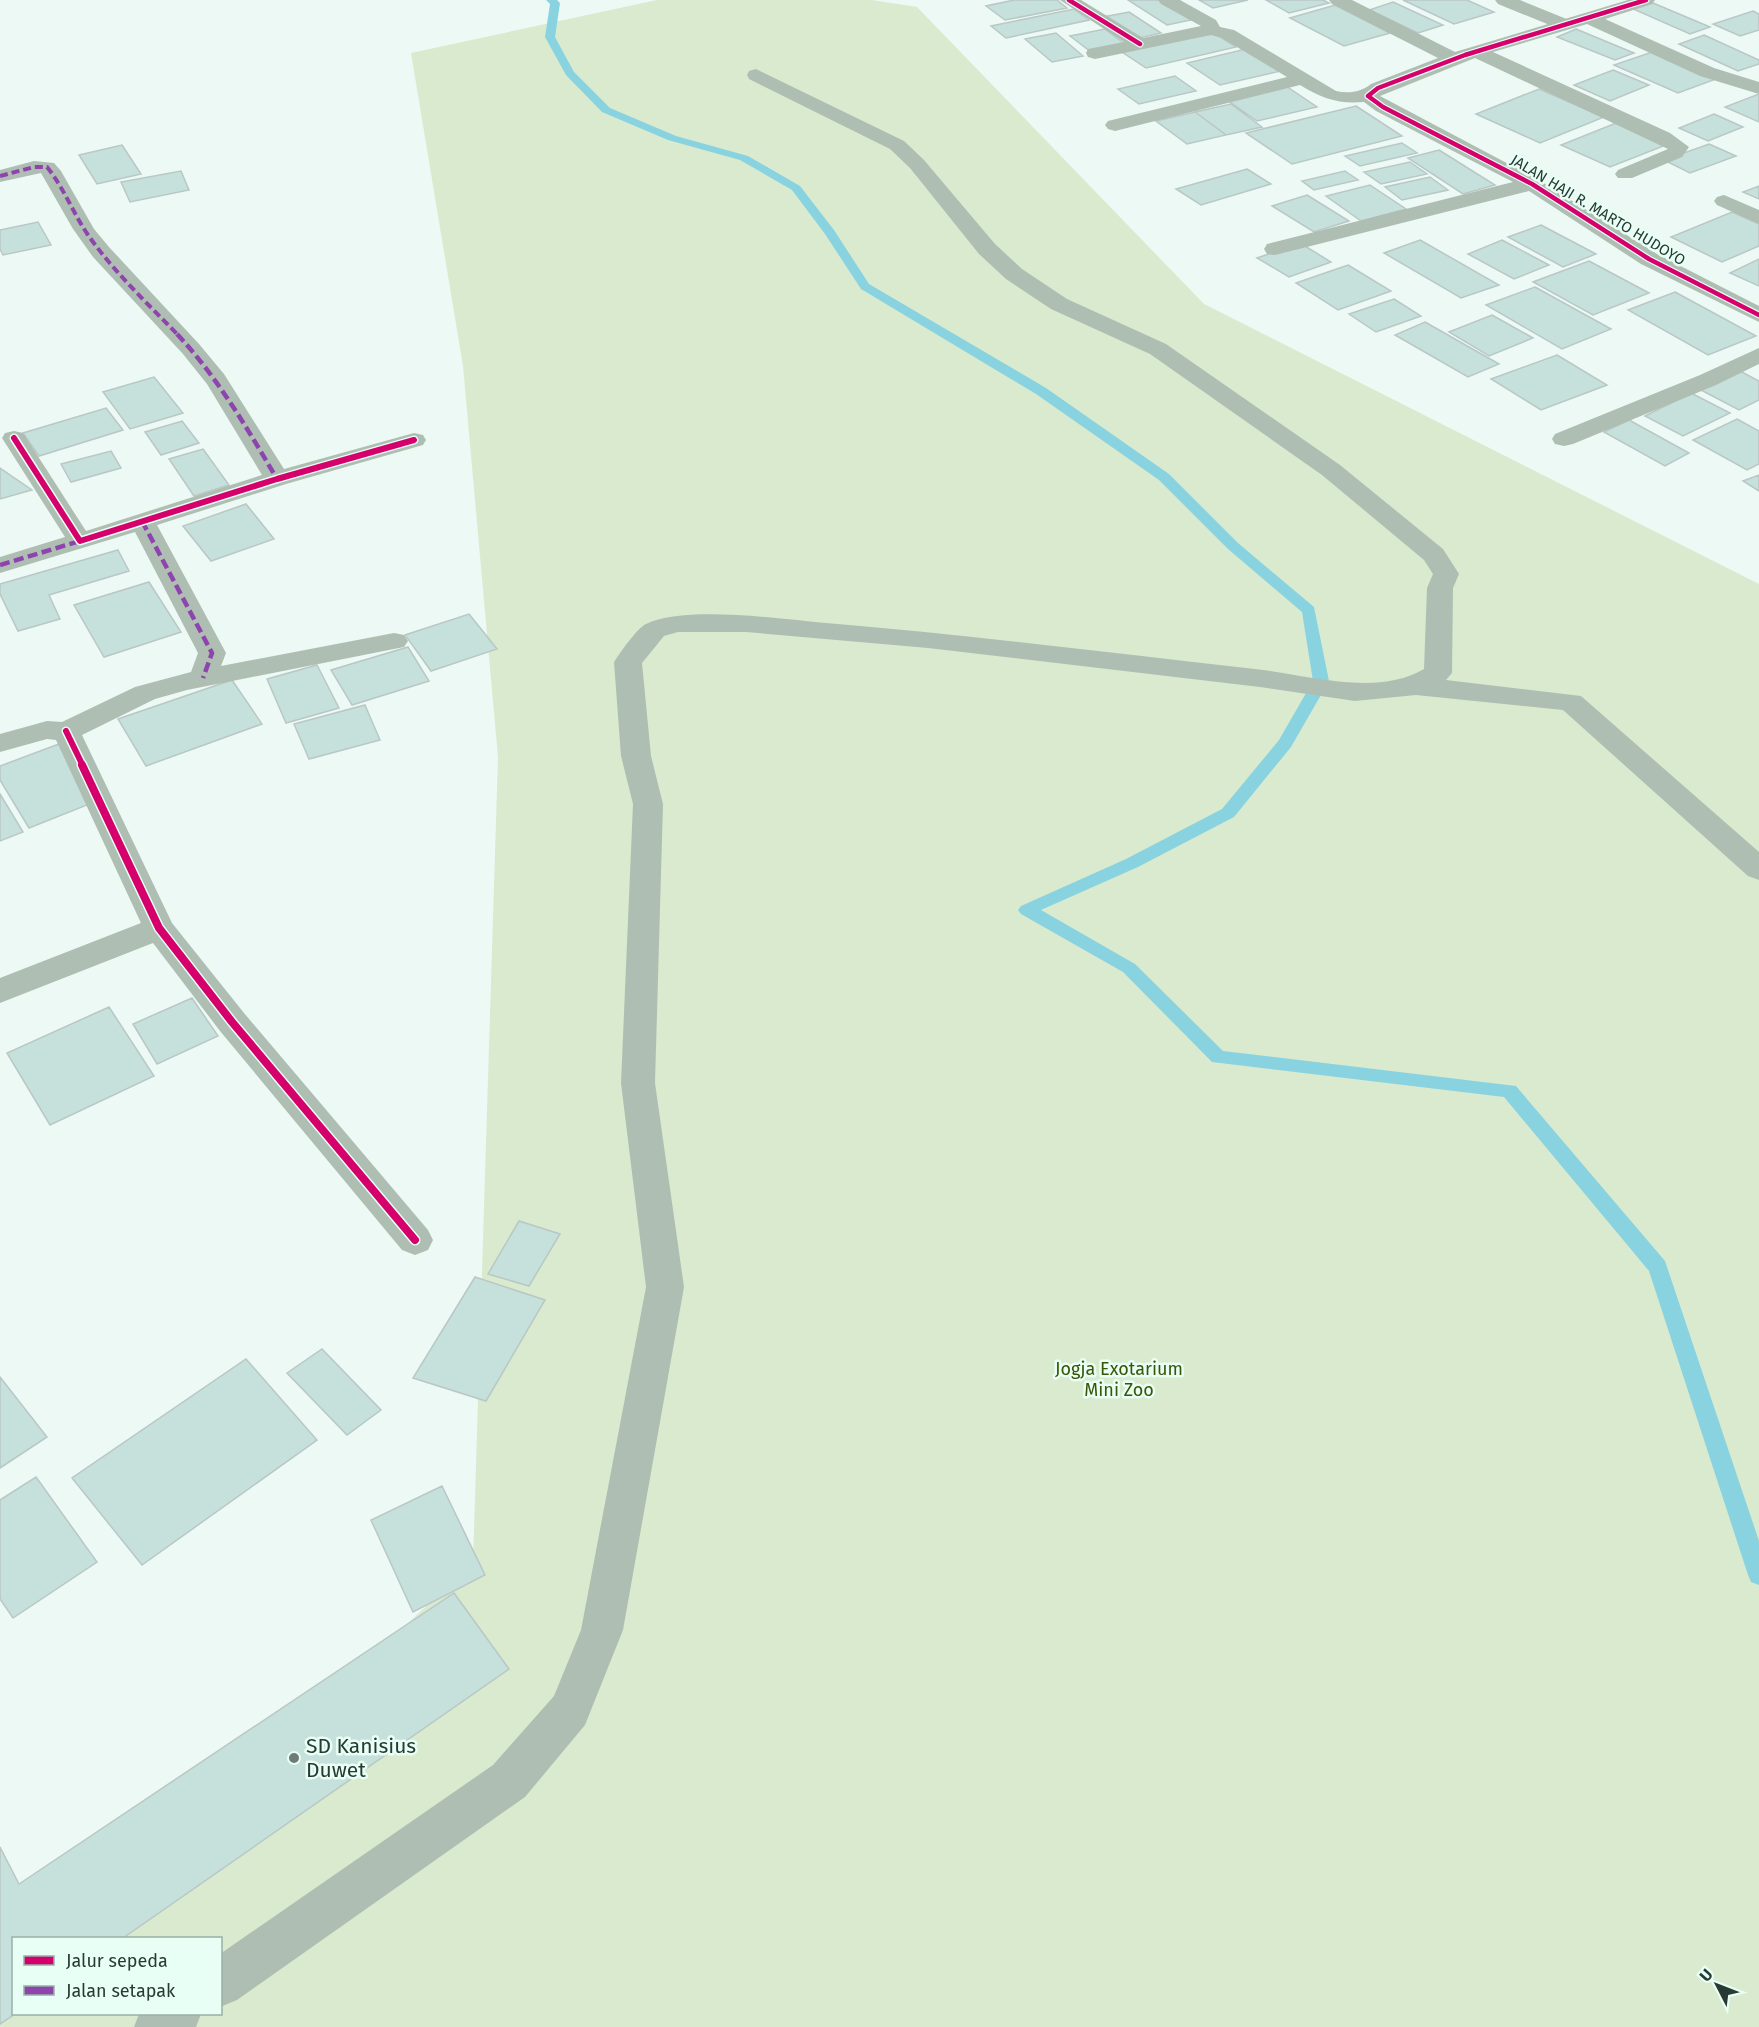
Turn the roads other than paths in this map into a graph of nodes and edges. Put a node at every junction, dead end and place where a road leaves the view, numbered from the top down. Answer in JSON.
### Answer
{"nodes":[{"id":1,"x":1069,"y":0,"type":"edge"},
{"id":2,"x":1167,"y":0,"type":"edge"},
{"id":3,"x":1338,"y":0,"type":"edge"},
{"id":4,"x":1504,"y":0,"type":"edge"},
{"id":5,"x":1646,"y":0,"type":"edge"},
{"id":6,"x":1588,"y":18,"type":"junction"},
{"id":7,"x":1563,"y":24,"type":"junction"},
{"id":8,"x":1211,"y":30,"type":"junction"},
{"id":9,"x":1140,"y":44,"type":"junction"},
{"id":10,"x":1475,"y":51,"type":"junction"},
{"id":11,"x":1095,"y":53,"type":"dead end"},
{"id":12,"x":1454,"y":59,"type":"junction"},
{"id":13,"x":756,"y":75,"type":"dead end"},
{"id":14,"x":1303,"y":79,"type":"junction"},
{"id":15,"x":1759,"y":88,"type":"edge"},
{"id":16,"x":1368,"y":96,"type":"junction"},
{"id":17,"x":1115,"y":125,"type":"dead end"},
{"id":18,"x":1625,"y":174,"type":"dead end"},
{"id":19,"x":0,"y":176,"type":"edge"},
{"id":20,"x":1532,"y":184,"type":"junction"},
{"id":21,"x":1724,"y":201,"type":"dead end"},
{"id":22,"x":1759,"y":218,"type":"edge"},
{"id":23,"x":1275,"y":249,"type":"dead end"},
{"id":24,"x":1759,"y":315,"type":"edge"},
{"id":25,"x":1759,"y":356,"type":"edge"},
{"id":26,"x":14,"y":438,"type":"dead end"},
{"id":27,"x":1564,"y":439,"type":"dead end"},
{"id":28,"x":414,"y":440,"type":"dead end"},
{"id":29,"x":277,"y":478,"type":"junction"},
{"id":30,"x":142,"y":521,"type":"junction"},
{"id":31,"x":80,"y":541,"type":"junction"},
{"id":32,"x":0,"y":565,"type":"edge"},
{"id":33,"x":394,"y":641,"type":"dead end"},
{"id":34,"x":203,"y":678,"type":"junction"},
{"id":35,"x":1416,"y":686,"type":"junction"},
{"id":36,"x":66,"y":730,"type":"junction"},
{"id":37,"x":0,"y":743,"type":"edge"},
{"id":38,"x":1759,"y":869,"type":"edge"},
{"id":39,"x":159,"y":928,"type":"junction"},
{"id":40,"x":0,"y":991,"type":"edge"},
{"id":41,"x":415,"y":1240,"type":"dead end"},
{"id":42,"x":222,"y":1982,"type":"edge"},
{"id":43,"x":174,"y":2015,"type":"edge"},
{"id":44,"x":158,"y":2027,"type":"edge"}],
"edges":[{"from":1,"to":9,"type":"street"},
{"from":2,"to":8,"type":"street"},
{"from":3,"to":12,"type":"street"},
{"from":4,"to":7,"type":"street"},
{"from":5,"to":6,"type":"street"},
{"from":6,"to":7,"type":"street"},
{"from":6,"to":15,"type":"street"},
{"from":7,"to":10,"type":"street"},
{"from":8,"to":9,"type":"street"},
{"from":8,"to":14,"type":"street"},
{"from":9,"to":11,"type":"street"},
{"from":10,"to":12,"type":"street"},
{"from":10,"to":18,"type":"street"},
{"from":12,"to":16,"type":"street"},
{"from":13,"to":35,"type":"street"},
{"from":14,"to":16,"type":"street"},
{"from":14,"to":17,"type":"street"},
{"from":16,"to":20,"type":"street","name":"JALAN HAJI R. MARTO HUDOYO"},
{"from":19,"to":29,"type":"street"},
{"from":20,"to":23,"type":"street"},
{"from":20,"to":24,"type":"street","name":"JALAN HAJI R. MARTO HUDOYO"},
{"from":21,"to":22,"type":"street"},
{"from":25,"to":27,"type":"street"},
{"from":26,"to":31,"type":"street"},
{"from":28,"to":29,"type":"street"},
{"from":29,"to":30,"type":"street"},
{"from":30,"to":31,"type":"street"},
{"from":30,"to":34,"type":"street"},
{"from":31,"to":32,"type":"street"},
{"from":33,"to":34,"type":"street"},
{"from":34,"to":36,"type":"street"},
{"from":35,"to":38,"type":"street"},
{"from":35,"to":42,"type":"street"},
{"from":36,"to":37,"type":"street"},
{"from":36,"to":39,"type":"street"},
{"from":39,"to":40,"type":"street"},
{"from":39,"to":41,"type":"street"},
{"from":43,"to":44,"type":"street"}]}
